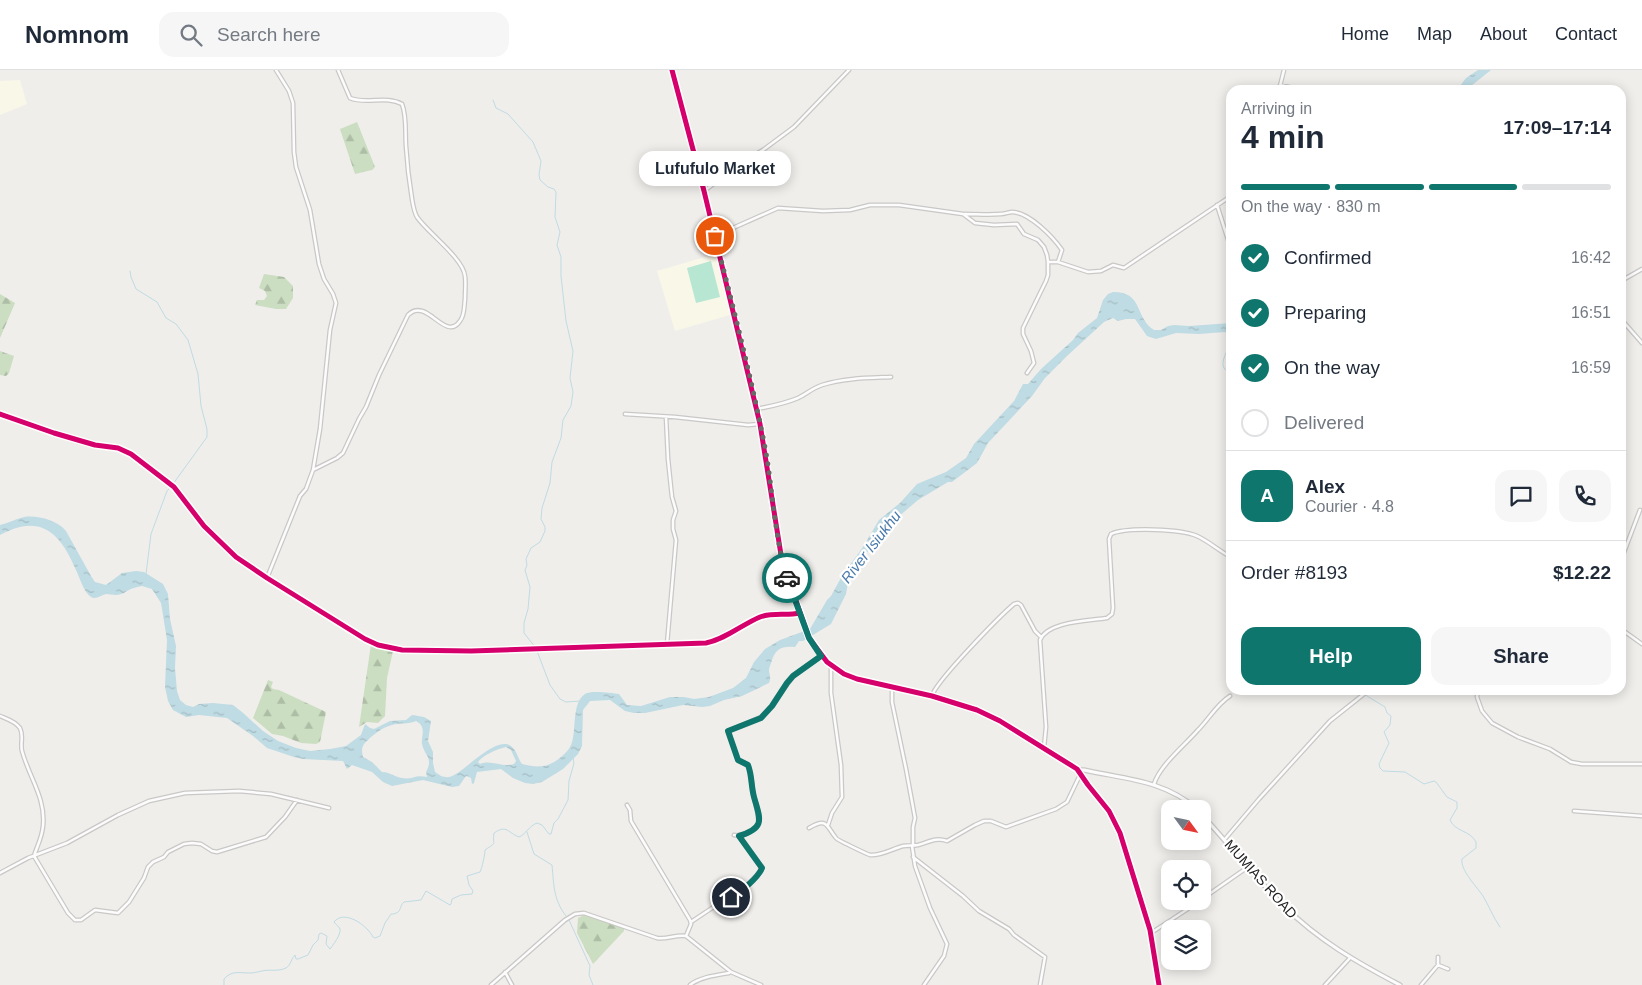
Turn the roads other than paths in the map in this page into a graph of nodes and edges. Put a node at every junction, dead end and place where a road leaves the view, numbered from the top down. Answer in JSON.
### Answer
{"nodes":[{"id":1,"x":276,"y":70,"type":"edge"},
{"id":2,"x":338,"y":70,"type":"edge"},
{"id":3,"x":672,"y":70,"type":"edge"},
{"id":4,"x":849,"y":70,"type":"edge"},
{"id":5,"x":1284,"y":70,"type":"edge"},
{"id":6,"x":1280,"y":85,"type":"edge"},
{"id":7,"x":704,"y":191,"type":"junction"},
{"id":8,"x":1226,"y":199,"type":"edge"},
{"id":9,"x":1217,"y":205,"type":"junction"},
{"id":10,"x":963,"y":214,"type":"junction"},
{"id":11,"x":1226,"y":233,"type":"edge"},
{"id":12,"x":715,"y":236,"type":"junction"},
{"id":13,"x":1048,"y":262,"type":"junction"},
{"id":14,"x":1058,"y":262,"type":"junction"},
{"id":15,"x":1642,"y":269,"type":"edge"},
{"id":16,"x":1626,"y":277,"type":"edge"},
{"id":17,"x":1626,"y":325,"type":"edge"},
{"id":18,"x":1642,"y":343,"type":"edge"},
{"id":19,"x":1027,"y":374,"type":"dead end"},
{"id":20,"x":891,"y":378,"type":"dead end"},
{"id":21,"x":757,"y":409,"type":"junction"},
{"id":22,"x":0,"y":414,"type":"edge"},
{"id":23,"x":625,"y":414,"type":"dead end"},
{"id":24,"x":666,"y":417,"type":"junction"},
{"id":25,"x":760,"y":424,"type":"junction"},
{"id":26,"x":313,"y":470,"type":"junction"},
{"id":27,"x":1640,"y":510,"type":"dead end"},
{"id":28,"x":1626,"y":547,"type":"edge"},
{"id":29,"x":1226,"y":554,"type":"edge"},
{"id":30,"x":267,"y":578,"type":"junction"},
{"id":31,"x":800,"y":613,"type":"junction"},
{"id":32,"x":1626,"y":631,"type":"edge"},
{"id":33,"x":1041,"y":637,"type":"junction"},
{"id":34,"x":667,"y":644,"type":"junction"},
{"id":35,"x":1642,"y":644,"type":"edge"},
{"id":36,"x":821,"y":656,"type":"junction"},
{"id":37,"x":831,"y":666,"type":"junction"},
{"id":38,"x":892,"y":687,"type":"junction"},
{"id":39,"x":1362,"y":695,"type":"edge"},
{"id":40,"x":1477,"y":695,"type":"edge"},
{"id":41,"x":932,"y":696,"type":"junction"},
{"id":42,"x":1230,"y":696,"type":"dead end"},
{"id":43,"x":0,"y":716,"type":"edge"},
{"id":44,"x":1044,"y":748,"type":"junction"},
{"id":45,"x":1642,"y":764,"type":"edge"},
{"id":46,"x":1078,"y":770,"type":"junction"},
{"id":47,"x":1080,"y":775,"type":"junction"},
{"id":48,"x":1154,"y":784,"type":"junction"},
{"id":49,"x":297,"y":800,"type":"junction"},
{"id":50,"x":1186,"y":800,"type":"edge"},
{"id":51,"x":627,"y":805,"type":"dead end"},
{"id":52,"x":329,"y":808,"type":"dead end"},
{"id":53,"x":1574,"y":811,"type":"dead end"},
{"id":54,"x":1642,"y":816,"type":"edge"},
{"id":55,"x":1211,"y":824,"type":"edge"},
{"id":56,"x":828,"y":826,"type":"junction"},
{"id":57,"x":809,"y":828,"type":"dead end"},
{"id":58,"x":734,"y":835,"type":"dead end"},
{"id":59,"x":739,"y":836,"type":"junction"},
{"id":60,"x":1225,"y":839,"type":"junction"},
{"id":61,"x":913,"y":846,"type":"junction"},
{"id":62,"x":34,"y":856,"type":"junction"},
{"id":63,"x":914,"y":857,"type":"junction"},
{"id":64,"x":1248,"y":867,"type":"junction"},
{"id":65,"x":0,"y":873,"type":"edge"},
{"id":66,"x":1211,"y":893,"type":"edge"},
{"id":67,"x":1186,"y":910,"type":"edge"},
{"id":68,"x":691,"y":922,"type":"junction"},
{"id":69,"x":1151,"y":933,"type":"junction"},
{"id":70,"x":686,"y":936,"type":"junction"},
{"id":71,"x":1438,"y":957,"type":"dead end"},
{"id":72,"x":1350,"y":958,"type":"junction"},
{"id":73,"x":1438,"y":965,"type":"junction"},
{"id":74,"x":1448,"y":969,"type":"dead end"},
{"id":75,"x":505,"y":972,"type":"junction"},
{"id":76,"x":731,"y":972,"type":"junction"},
{"id":77,"x":490,"y":985,"type":"edge"},
{"id":78,"x":512,"y":985,"type":"edge"},
{"id":79,"x":690,"y":985,"type":"edge"},
{"id":80,"x":761,"y":985,"type":"edge"},
{"id":81,"x":924,"y":985,"type":"edge"},
{"id":82,"x":1040,"y":985,"type":"edge"},
{"id":83,"x":1159,"y":985,"type":"edge"},
{"id":84,"x":1325,"y":985,"type":"edge"},
{"id":85,"x":1400,"y":985,"type":"edge"},
{"id":86,"x":1420,"y":985,"type":"edge"}],
"edges":[{"from":1,"to":26,"type":"street"},
{"from":2,"to":26,"type":"street"},
{"from":3,"to":7,"type":"street"},
{"from":4,"to":7,"type":"street"},
{"from":5,"to":6,"type":"street"},
{"from":7,"to":12,"type":"street"},
{"from":8,"to":9,"type":"street"},
{"from":9,"to":11,"type":"street"},
{"from":9,"to":14,"type":"street"},
{"from":10,"to":12,"type":"street"},
{"from":10,"to":13,"type":"street"},
{"from":10,"to":14,"type":"street"},
{"from":12,"to":21,"type":"street"},
{"from":13,"to":14,"type":"street"},
{"from":13,"to":19,"type":"street"},
{"from":15,"to":16,"type":"street"},
{"from":17,"to":18,"type":"street"},
{"from":20,"to":21,"type":"street"},
{"from":21,"to":25,"type":"street"},
{"from":22,"to":30,"type":"street"},
{"from":23,"to":24,"type":"street"},
{"from":24,"to":25,"type":"street"},
{"from":24,"to":34,"type":"street"},
{"from":25,"to":31,"type":"street"},
{"from":26,"to":30,"type":"street"},
{"from":27,"to":28,"type":"street"},
{"from":29,"to":33,"type":"street"},
{"from":30,"to":34,"type":"street"},
{"from":31,"to":34,"type":"street"},
{"from":31,"to":36,"type":"street"},
{"from":32,"to":35,"type":"street"},
{"from":33,"to":41,"type":"street"},
{"from":33,"to":44,"type":"street"},
{"from":36,"to":37,"type":"street"},
{"from":36,"to":59,"type":"street"},
{"from":37,"to":38,"type":"street"},
{"from":37,"to":56,"type":"street"},
{"from":38,"to":41,"type":"street"},
{"from":38,"to":61,"type":"street"},
{"from":39,"to":60,"type":"street"},
{"from":40,"to":45,"type":"street"},
{"from":41,"to":44,"type":"street"},
{"from":42,"to":48,"type":"street"},
{"from":43,"to":62,"type":"street"},
{"from":44,"to":46,"type":"street"},
{"from":46,"to":47,"type":"street"},
{"from":46,"to":48,"type":"street"},
{"from":47,"to":61,"type":"street"},
{"from":47,"to":69,"type":"street"},
{"from":48,"to":50,"type":"street"},
{"from":49,"to":52,"type":"street"},
{"from":49,"to":62,"type":"street"},
{"from":49,"to":62,"type":"street"},
{"from":51,"to":68,"type":"street"},
{"from":53,"to":54,"type":"street"},
{"from":55,"to":60,"type":"street","name":"MUMIAS ROAD"},
{"from":56,"to":57,"type":"street"},
{"from":56,"to":61,"type":"street"},
{"from":58,"to":59,"type":"street"},
{"from":59,"to":68,"type":"street"},
{"from":60,"to":64,"type":"street","name":"MUMIAS ROAD"},
{"from":61,"to":63,"type":"street"},
{"from":62,"to":65,"type":"street"},
{"from":63,"to":81,"type":"street"},
{"from":63,"to":82,"type":"street"},
{"from":64,"to":66,"type":"street"},
{"from":64,"to":72,"type":"street","name":"MUMIAS ROAD"},
{"from":67,"to":69,"type":"street"},
{"from":68,"to":70,"type":"street"},
{"from":69,"to":83,"type":"street"},
{"from":70,"to":75,"type":"street"},
{"from":70,"to":76,"type":"street"},
{"from":71,"to":73,"type":"street"},
{"from":72,"to":84,"type":"street"},
{"from":72,"to":85,"type":"street","name":"MUMIAS ROAD"},
{"from":73,"to":74,"type":"street"},
{"from":73,"to":86,"type":"street"},
{"from":75,"to":77,"type":"street"},
{"from":75,"to":78,"type":"street"},
{"from":76,"to":79,"type":"street"},
{"from":76,"to":80,"type":"street"}]}
